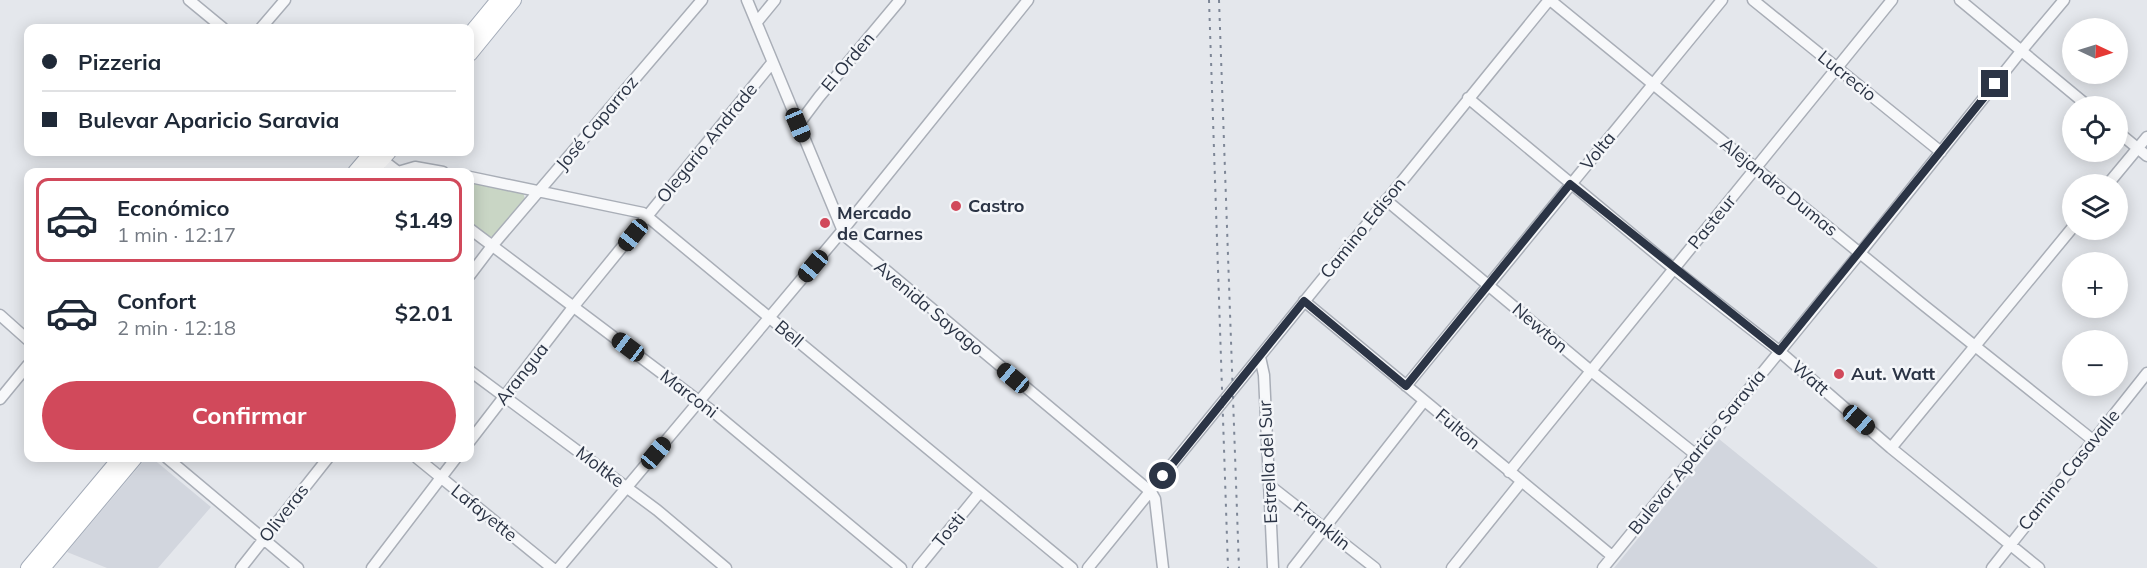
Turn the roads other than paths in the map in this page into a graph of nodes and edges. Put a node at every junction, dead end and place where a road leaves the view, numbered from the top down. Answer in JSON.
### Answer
{"nodes":[{"id":1,"x":189,"y":0,"type":"edge"},
{"id":2,"x":285,"y":0,"type":"edge"},
{"id":3,"x":514,"y":0,"type":"edge"},
{"id":4,"x":702,"y":0,"type":"edge"},
{"id":5,"x":747,"y":0,"type":"edge"},
{"id":6,"x":775,"y":0,"type":"edge"},
{"id":7,"x":900,"y":0,"type":"edge"},
{"id":8,"x":1028,"y":0,"type":"edge"},
{"id":9,"x":1550,"y":0,"type":"edge"},
{"id":10,"x":1722,"y":0,"type":"edge"},
{"id":11,"x":1753,"y":0,"type":"edge"},
{"id":12,"x":1892,"y":0,"type":"edge"},
{"id":13,"x":1960,"y":0,"type":"edge"},
{"id":14,"x":2064,"y":0,"type":"edge"},
{"id":15,"x":492,"y":2,"type":"edge"},
{"id":16,"x":757,"y":22,"type":"junction"},
{"id":17,"x":217,"y":24,"type":"edge"},
{"id":18,"x":264,"y":24,"type":"edge"},
{"id":19,"x":474,"y":28,"type":"edge"},
{"id":20,"x":474,"y":49,"type":"edge"},
{"id":21,"x":2022,"y":50,"type":"junction"},
{"id":22,"x":772,"y":63,"type":"junction"},
{"id":23,"x":1837,"y":68,"type":"junction"},
{"id":24,"x":1652,"y":84,"type":"junction"},
{"id":25,"x":2076,"y":96,"type":"edge"},
{"id":26,"x":1468,"y":98,"type":"junction"},
{"id":27,"x":798,"y":125,"type":"junction"},
{"id":28,"x":2147,"y":137,"type":"edge"},
{"id":29,"x":2128,"y":140,"type":"edge"},
{"id":30,"x":2138,"y":148,"type":"junction"},
{"id":31,"x":1941,"y":152,"type":"junction"},
{"id":32,"x":374,"y":156,"type":"edge"},
{"id":33,"x":380,"y":156,"type":"edge"},
{"id":34,"x":2147,"y":156,"type":"edge"},
{"id":35,"x":360,"y":168,"type":"edge"},
{"id":36,"x":394,"y":168,"type":"edge"},
{"id":37,"x":1756,"y":168,"type":"junction"},
{"id":38,"x":2116,"y":174,"type":"edge"},
{"id":39,"x":474,"y":178,"type":"edge"},
{"id":40,"x":1570,"y":184,"type":"junction"},
{"id":41,"x":539,"y":191,"type":"junction"},
{"id":42,"x":1386,"y":200,"type":"junction"},
{"id":43,"x":648,"y":217,"type":"junction"},
{"id":44,"x":842,"y":231,"type":"junction"},
{"id":45,"x":474,"y":232,"type":"edge"},
{"id":46,"x":2062,"y":240,"type":"edge"},
{"id":47,"x":492,"y":246,"type":"junction"},
{"id":48,"x":1860,"y":252,"type":"junction"},
{"id":49,"x":1674,"y":269,"type":"junction"},
{"id":50,"x":474,"y":270,"type":"edge"},
{"id":51,"x":1487,"y":285,"type":"junction"},
{"id":52,"x":1304,"y":301,"type":"junction"},
{"id":53,"x":574,"y":306,"type":"junction"},
{"id":54,"x":0,"y":315,"type":"edge"},
{"id":55,"x":769,"y":318,"type":"junction"},
{"id":56,"x":24,"y":336,"type":"edge"},
{"id":57,"x":1975,"y":347,"type":"junction"},
{"id":58,"x":1779,"y":351,"type":"junction"},
{"id":59,"x":1260,"y":357,"type":"junction"},
{"id":60,"x":24,"y":370,"type":"edge"},
{"id":61,"x":1591,"y":371,"type":"junction"},
{"id":62,"x":2147,"y":373,"type":"edge"},
{"id":63,"x":474,"y":374,"type":"edge"},
{"id":64,"x":1406,"y":386,"type":"junction"},
{"id":65,"x":505,"y":396,"type":"junction"},
{"id":66,"x":0,"y":399,"type":"edge"},
{"id":67,"x":1424,"y":401,"type":"junction"},
{"id":68,"x":700,"y":402,"type":"junction"},
{"id":69,"x":474,"y":436,"type":"edge"},
{"id":70,"x":2094,"y":441,"type":"junction"},
{"id":71,"x":1891,"y":447,"type":"junction"},
{"id":72,"x":1695,"y":454,"type":"junction"},
{"id":73,"x":117,"y":462,"type":"edge"},
{"id":74,"x":132,"y":462,"type":"edge"},
{"id":75,"x":172,"y":462,"type":"edge"},
{"id":76,"x":325,"y":462,"type":"edge"},
{"id":77,"x":422,"y":462,"type":"edge"},
{"id":78,"x":453,"y":462,"type":"edge"},
{"id":79,"x":1509,"y":472,"type":"junction"},
{"id":80,"x":441,"y":478,"type":"junction"},
{"id":81,"x":1521,"y":482,"type":"junction"},
{"id":82,"x":1269,"y":485,"type":"junction"},
{"id":83,"x":627,"y":488,"type":"junction"},
{"id":84,"x":980,"y":492,"type":"junction"},
{"id":85,"x":1150,"y":492,"type":"junction"},
{"id":86,"x":1325,"y":528,"type":"junction"},
{"id":87,"x":264,"y":539,"type":"junction"},
{"id":88,"x":2010,"y":545,"type":"junction"},
{"id":89,"x":1612,"y":556,"type":"junction"},
{"id":90,"x":28,"y":568,"type":"edge"},
{"id":91,"x":43,"y":568,"type":"edge"},
{"id":92,"x":240,"y":568,"type":"edge"},
{"id":93,"x":298,"y":568,"type":"edge"},
{"id":94,"x":372,"y":568,"type":"edge"},
{"id":95,"x":552,"y":568,"type":"edge"},
{"id":96,"x":559,"y":568,"type":"edge"},
{"id":97,"x":726,"y":568,"type":"edge"},
{"id":98,"x":901,"y":568,"type":"edge"},
{"id":99,"x":918,"y":568,"type":"edge"},
{"id":100,"x":1072,"y":568,"type":"edge"},
{"id":101,"x":1088,"y":568,"type":"edge"},
{"id":102,"x":1163,"y":568,"type":"edge"},
{"id":103,"x":1273,"y":568,"type":"edge"},
{"id":104,"x":1293,"y":568,"type":"edge"},
{"id":105,"x":1375,"y":568,"type":"edge"},
{"id":106,"x":1452,"y":568,"type":"edge"},
{"id":107,"x":1603,"y":568,"type":"edge"},
{"id":108,"x":1992,"y":568,"type":"edge"},
{"id":109,"x":2039,"y":568,"type":"edge"}],
"edges":[{"from":1,"to":17,"type":"street"},
{"from":2,"to":18,"type":"street"},
{"from":3,"to":20,"type":"main road"},
{"from":4,"to":41,"type":"street","name":"José Caparroz"},
{"from":5,"to":16,"type":"street","name":"Avenida Sayago"},
{"from":6,"to":16,"type":"street"},
{"from":7,"to":27,"type":"street","name":"El Orden"},
{"from":8,"to":44,"type":"street"},
{"from":9,"to":24,"type":"street","name":"Alejandro Dumas"},
{"from":9,"to":26,"type":"street","name":"Camino Edison"},
{"from":10,"to":24,"type":"street","name":"Volta"},
{"from":11,"to":23,"type":"street","name":"Lucrecio"},
{"from":12,"to":23,"type":"street","name":"Pasteur"},
{"from":13,"to":21,"type":"street"},
{"from":14,"to":21,"type":"street","name":"Bulevar Aparicio Saravia"},
{"from":15,"to":19,"type":"main road"},
{"from":16,"to":22,"type":"street","name":"Avenida Sayago"},
{"from":21,"to":25,"type":"street"},
{"from":21,"to":31,"type":"street","name":"Bulevar Aparicio Saravia"},
{"from":22,"to":27,"type":"street","name":"Avenida Sayago"},
{"from":22,"to":43,"type":"street","name":"Olegario Andrade"},
{"from":23,"to":31,"type":"street","name":"Lucrecio"},
{"from":23,"to":37,"type":"street","name":"Pasteur"},
{"from":24,"to":37,"type":"street","name":"Alejandro Dumas"},
{"from":24,"to":40,"type":"street","name":"Volta"},
{"from":26,"to":40,"type":"street","name":"Watt"},
{"from":26,"to":42,"type":"street","name":"Camino Edison"},
{"from":27,"to":44,"type":"street","name":"Avenida Sayago"},
{"from":28,"to":30,"type":"street"},
{"from":29,"to":30,"type":"street"},
{"from":30,"to":34,"type":"street"},
{"from":30,"to":38,"type":"street"},
{"from":31,"to":48,"type":"street","name":"Bulevar Aparicio Saravia"},
{"from":32,"to":35,"type":"main road"},
{"from":33,"to":36,"type":"street"},
{"from":37,"to":48,"type":"street","name":"Alejandro Dumas"},
{"from":37,"to":49,"type":"street","name":"Pasteur"},
{"from":39,"to":41,"type":"street","name":"Bell"},
{"from":40,"to":49,"type":"street","name":"Watt"},
{"from":40,"to":51,"type":"street","name":"Volta"},
{"from":41,"to":43,"type":"street","name":"Bell"},
{"from":41,"to":47,"type":"street","name":"José Caparroz"},
{"from":42,"to":51,"type":"street","name":"Newton"},
{"from":42,"to":52,"type":"street","name":"Camino Edison"},
{"from":43,"to":53,"type":"street","name":"Olegario Andrade"},
{"from":43,"to":55,"type":"street","name":"Bell"},
{"from":44,"to":55,"type":"street"},
{"from":44,"to":85,"type":"street","name":"Avenida Sayago"},
{"from":45,"to":47,"type":"street","name":"Marconi"},
{"from":46,"to":57,"type":"street"},
{"from":47,"to":50,"type":"street"},
{"from":47,"to":53,"type":"street","name":"Marconi"},
{"from":48,"to":57,"type":"street","name":"Alejandro Dumas"},
{"from":48,"to":58,"type":"street","name":"Bulevar Aparicio Saravia"},
{"from":49,"to":58,"type":"street","name":"Watt"},
{"from":49,"to":61,"type":"street","name":"Pasteur"},
{"from":51,"to":61,"type":"street","name":"Newton"},
{"from":51,"to":64,"type":"street","name":"Volta"},
{"from":52,"to":59,"type":"street","name":"Camino Edison"},
{"from":52,"to":64,"type":"street","name":"Fulton"},
{"from":53,"to":65,"type":"street","name":"Arangua"},
{"from":53,"to":68,"type":"street","name":"Marconi"},
{"from":54,"to":56,"type":"street"},
{"from":55,"to":68,"type":"street"},
{"from":55,"to":84,"type":"street","name":"Bell"},
{"from":57,"to":70,"type":"street","name":"Alejandro Dumas"},
{"from":57,"to":71,"type":"street"},
{"from":58,"to":71,"type":"street","name":"Watt"},
{"from":58,"to":72,"type":"street","name":"Bulevar Aparicio Saravia"},
{"from":59,"to":82,"type":"street","name":"Estrella del Sur"},
{"from":59,"to":85,"type":"street","name":"Camino Edison"},
{"from":60,"to":66,"type":"street"},
{"from":61,"to":72,"type":"street","name":"Newton"},
{"from":61,"to":79,"type":"street","name":"Pasteur"},
{"from":62,"to":70,"type":"street","name":"Camino Casavalle"},
{"from":63,"to":65,"type":"street","name":"Moltke"},
{"from":64,"to":67,"type":"street","name":"Fulton"},
{"from":65,"to":69,"type":"street","name":"Arangua"},
{"from":65,"to":83,"type":"street","name":"Moltke"},
{"from":67,"to":79,"type":"street","name":"Fulton"},
{"from":67,"to":86,"type":"street"},
{"from":68,"to":83,"type":"street"},
{"from":68,"to":98,"type":"street","name":"Marconi"},
{"from":70,"to":88,"type":"street","name":"Camino Casavalle"},
{"from":71,"to":88,"type":"street","name":"Watt"},
{"from":72,"to":89,"type":"street","name":"Bulevar Aparicio Saravia"},
{"from":73,"to":90,"type":"main road"},
{"from":74,"to":91,"type":"main road"},
{"from":75,"to":87,"type":"street"},
{"from":76,"to":87,"type":"street","name":"Oliveras"},
{"from":77,"to":80,"type":"street","name":"Lafayette"},
{"from":78,"to":80,"type":"street"},
{"from":79,"to":81,"type":"street","name":"Fulton"},
{"from":80,"to":94,"type":"street"},
{"from":80,"to":95,"type":"street","name":"Lafayette"},
{"from":81,"to":89,"type":"street","name":"Fulton"},
{"from":81,"to":106,"type":"street"},
{"from":82,"to":86,"type":"street","name":"Franklin"},
{"from":82,"to":103,"type":"street","name":"Estrella del Sur"},
{"from":83,"to":96,"type":"street"},
{"from":83,"to":97,"type":"street","name":"Moltke"},
{"from":84,"to":99,"type":"street","name":"Tosti"},
{"from":84,"to":100,"type":"street","name":"Bell"},
{"from":85,"to":101,"type":"street","name":"Camino Edison"},
{"from":85,"to":102,"type":"street"},
{"from":86,"to":104,"type":"street"},
{"from":86,"to":105,"type":"street","name":"Franklin"},
{"from":87,"to":92,"type":"street","name":"Oliveras"},
{"from":87,"to":93,"type":"street"},
{"from":88,"to":108,"type":"street","name":"Camino Casavalle"},
{"from":88,"to":109,"type":"street","name":"Watt"},
{"from":89,"to":107,"type":"street","name":"Bulevar Aparicio Saravia"}]}
